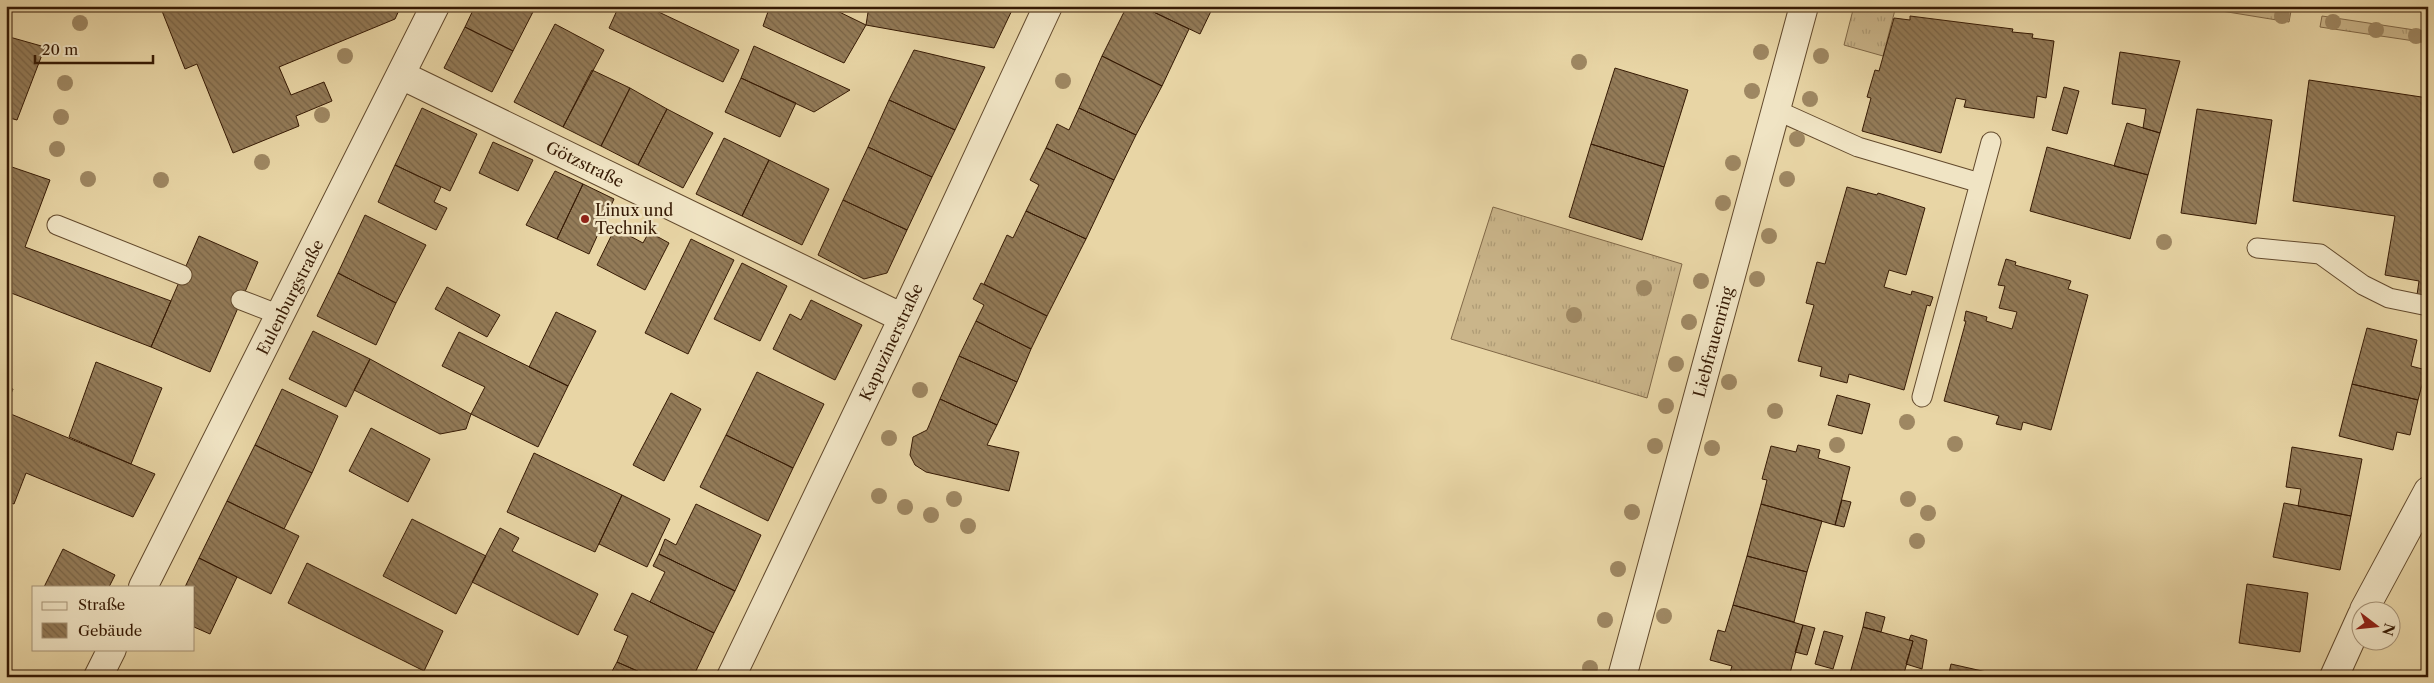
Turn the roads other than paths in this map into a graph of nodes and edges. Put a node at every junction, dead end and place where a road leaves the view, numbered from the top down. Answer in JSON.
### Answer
{"nodes":[{"id":1,"x":435,"y":6,"type":"edge"},
{"id":2,"x":1048,"y":6,"type":"edge"},
{"id":3,"x":1804,"y":6,"type":"edge"},
{"id":4,"x":401,"y":75,"type":"junction"},
{"id":5,"x":1776,"y":110,"type":"junction"},
{"id":6,"x":1991,"y":142,"type":"dead end"},
{"id":7,"x":1980,"y":183,"type":"junction"},
{"id":8,"x":57,"y":225,"type":"dead end"},
{"id":9,"x":2257,"y":248,"type":"dead end"},
{"id":10,"x":182,"y":276,"type":"dead end"},
{"id":11,"x":242,"y":300,"type":"dead end"},
{"id":12,"x":2428,"y":306,"type":"edge"},
{"id":13,"x":280,"y":315,"type":"junction"},
{"id":14,"x":903,"y":318,"type":"junction"},
{"id":15,"x":1922,"y":396,"type":"dead end"},
{"id":16,"x":2428,"y":491,"type":"edge"},
{"id":17,"x":144,"y":586,"type":"edge"},
{"id":18,"x":2369,"y":600,"type":"edge"},
{"id":19,"x":2352,"y":637,"type":"edge"},
{"id":20,"x":112,"y":650,"type":"edge"},
{"id":21,"x":98,"y":677,"type":"edge"},
{"id":22,"x":731,"y":677,"type":"edge"},
{"id":23,"x":1622,"y":677,"type":"edge"},
{"id":24,"x":2334,"y":677,"type":"edge"}],
"edges":[{"from":1,"to":4,"type":"street","name":"Eulenburgstraße"},
{"from":2,"to":14,"type":"street","name":"Kapuzinerstraße"},
{"from":3,"to":5,"type":"street","name":"Liebfrauenring"},
{"from":4,"to":13,"type":"street","name":"Eulenburgstraße"},
{"from":4,"to":14,"type":"street","name":"Götzstraße"},
{"from":5,"to":7,"type":"lane"},
{"from":5,"to":23,"type":"street","name":"Liebfrauenring"},
{"from":6,"to":7,"type":"lane"},
{"from":7,"to":15,"type":"lane"},
{"from":8,"to":10,"type":"lane"},
{"from":9,"to":12,"type":"lane"},
{"from":11,"to":13,"type":"lane"},
{"from":13,"to":17,"type":"street","name":"Eulenburgstraße"},
{"from":14,"to":22,"type":"street","name":"Kapuzinerstraße"},
{"from":16,"to":18,"type":"street"},
{"from":19,"to":24,"type":"street"},
{"from":20,"to":21,"type":"street"}]}
